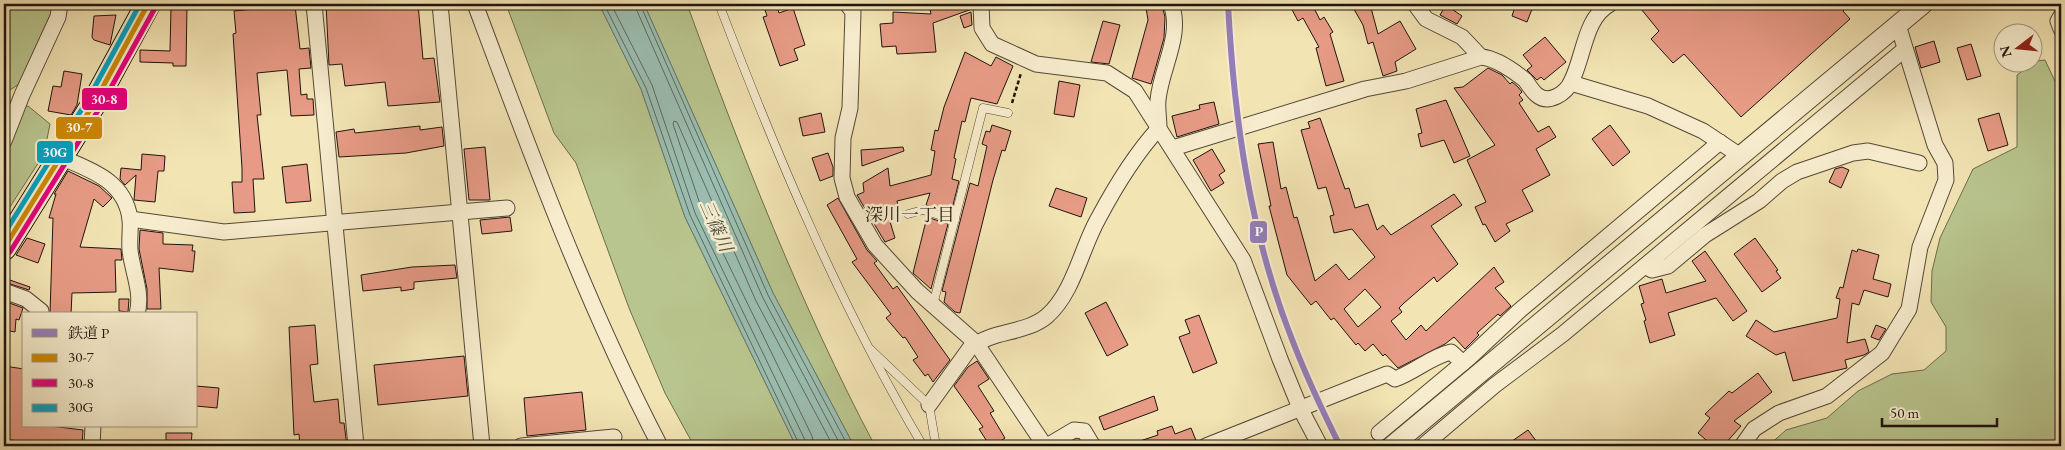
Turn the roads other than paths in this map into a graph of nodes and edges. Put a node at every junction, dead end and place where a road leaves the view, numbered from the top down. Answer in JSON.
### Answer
{"nodes":[{"id":1,"x":60,"y":4,"type":"edge"},
{"id":2,"x":148,"y":4,"type":"edge"},
{"id":3,"x":314,"y":4,"type":"edge"},
{"id":4,"x":440,"y":4,"type":"edge"},
{"id":5,"x":475,"y":4,"type":"edge"},
{"id":6,"x":720,"y":4,"type":"edge"},
{"id":7,"x":847,"y":4,"type":"edge"},
{"id":8,"x":981,"y":4,"type":"edge"},
{"id":9,"x":1171,"y":4,"type":"edge"},
{"id":10,"x":1415,"y":4,"type":"edge"},
{"id":11,"x":1610,"y":4,"type":"edge"},
{"id":12,"x":1923,"y":4,"type":"edge"},
{"id":13,"x":2061,"y":16,"type":"edge"},
{"id":14,"x":1898,"y":25,"type":"junction"},
{"id":15,"x":2061,"y":29,"type":"edge"},
{"id":16,"x":1905,"y":49,"type":"junction"},
{"id":17,"x":1481,"y":57,"type":"junction"},
{"id":18,"x":1571,"y":83,"type":"junction"},
{"id":19,"x":1008,"y":113,"type":"road end"},
{"id":20,"x":1159,"y":128,"type":"junction"},
{"id":21,"x":4,"y":141,"type":"edge"},
{"id":22,"x":1720,"y":142,"type":"junction"},
{"id":23,"x":1173,"y":148,"type":"junction"},
{"id":24,"x":1746,"y":153,"type":"junction"},
{"id":25,"x":60,"y":156,"type":"junction"},
{"id":26,"x":1919,"y":163,"type":"dead end"},
{"id":27,"x":1767,"y":164,"type":"junction"},
{"id":28,"x":1782,"y":181,"type":"junction"},
{"id":29,"x":507,"y":208,"type":"dead end"},
{"id":30,"x":461,"y":212,"type":"junction"},
{"id":31,"x":908,"y":214,"type":"dead end"},
{"id":32,"x":130,"y":219,"type":"junction"},
{"id":33,"x":955,"y":220,"type":"junction"},
{"id":34,"x":336,"y":224,"type":"junction"},
{"id":35,"x":4,"y":248,"type":"edge"},
{"id":36,"x":1645,"y":266,"type":"junction"},
{"id":37,"x":4,"y":291,"type":"edge"},
{"id":38,"x":933,"y":306,"type":"junction"},
{"id":39,"x":41,"y":312,"type":"edge"},
{"id":40,"x":137,"y":312,"type":"edge"},
{"id":41,"x":976,"y":343,"type":"junction"},
{"id":42,"x":870,"y":349,"type":"junction"},
{"id":43,"x":1463,"y":363,"type":"junction"},
{"id":44,"x":929,"y":405,"type":"junction"},
{"id":45,"x":1300,"y":408,"type":"junction"},
{"id":46,"x":93,"y":428,"type":"edge"},
{"id":47,"x":608,"y":440,"type":"edge"},
{"id":48,"x":1385,"y":440,"type":"edge"},
{"id":49,"x":92,"y":446,"type":"edge"},
{"id":50,"x":356,"y":446,"type":"edge"},
{"id":51,"x":482,"y":446,"type":"edge"},
{"id":52,"x":521,"y":446,"type":"edge"},
{"id":53,"x":660,"y":446,"type":"edge"},
{"id":54,"x":923,"y":446,"type":"edge"},
{"id":55,"x":936,"y":446,"type":"edge"},
{"id":56,"x":1046,"y":446,"type":"edge"},
{"id":57,"x":1093,"y":446,"type":"edge"},
{"id":58,"x":1206,"y":446,"type":"edge"},
{"id":59,"x":1320,"y":446,"type":"edge"},
{"id":60,"x":1423,"y":446,"type":"edge"},
{"id":61,"x":1742,"y":446,"type":"edge"}],
"edges":[{"from":1,"to":21,"type":"street"},
{"from":2,"to":25,"type":"main road"},
{"from":3,"to":34,"type":"street"},
{"from":4,"to":30,"type":"street"},
{"from":5,"to":53,"type":"street"},
{"from":6,"to":42,"type":"lane"},
{"from":7,"to":38,"type":"street"},
{"from":8,"to":20,"type":"street"},
{"from":9,"to":20,"type":"street"},
{"from":10,"to":17,"type":"street"},
{"from":11,"to":18,"type":"street"},
{"from":12,"to":14,"type":"street"},
{"from":13,"to":15,"type":"street"},
{"from":14,"to":16,"type":"street"},
{"from":14,"to":24,"type":"street"},
{"from":16,"to":27,"type":"street"},
{"from":16,"to":61,"type":"street"},
{"from":17,"to":18,"type":"street"},
{"from":17,"to":23,"type":"street"},
{"from":18,"to":22,"type":"street"},
{"from":19,"to":33,"type":"lane"},
{"from":20,"to":23,"type":"street"},
{"from":20,"to":41,"type":"street"},
{"from":22,"to":24,"type":"street"},
{"from":22,"to":43,"type":"street"},
{"from":23,"to":45,"type":"street"},
{"from":24,"to":27,"type":"street"},
{"from":24,"to":48,"type":"street"},
{"from":25,"to":32,"type":"street"},
{"from":25,"to":35,"type":"main road"},
{"from":26,"to":28,"type":"street"},
{"from":27,"to":28,"type":"street"},
{"from":27,"to":36,"type":"street"},
{"from":28,"to":36,"type":"street"},
{"from":29,"to":30,"type":"street"},
{"from":30,"to":34,"type":"street"},
{"from":30,"to":51,"type":"street"},
{"from":31,"to":33,"type":"lane"},
{"from":32,"to":34,"type":"street"},
{"from":32,"to":40,"type":"street"},
{"from":33,"to":38,"type":"lane"},
{"from":34,"to":50,"type":"street"},
{"from":36,"to":60,"type":"street"},
{"from":37,"to":39,"type":"street"},
{"from":38,"to":41,"type":"street"},
{"from":41,"to":44,"type":"street"},
{"from":41,"to":56,"type":"street"},
{"from":42,"to":44,"type":"lane"},
{"from":42,"to":54,"type":"lane"},
{"from":43,"to":45,"type":"street"},
{"from":43,"to":48,"type":"street"},
{"from":44,"to":55,"type":"lane"},
{"from":45,"to":58,"type":"street"},
{"from":45,"to":59,"type":"street"},
{"from":46,"to":49,"type":"street"},
{"from":47,"to":52,"type":"street"},
{"from":56,"to":57,"type":"street"}]}
